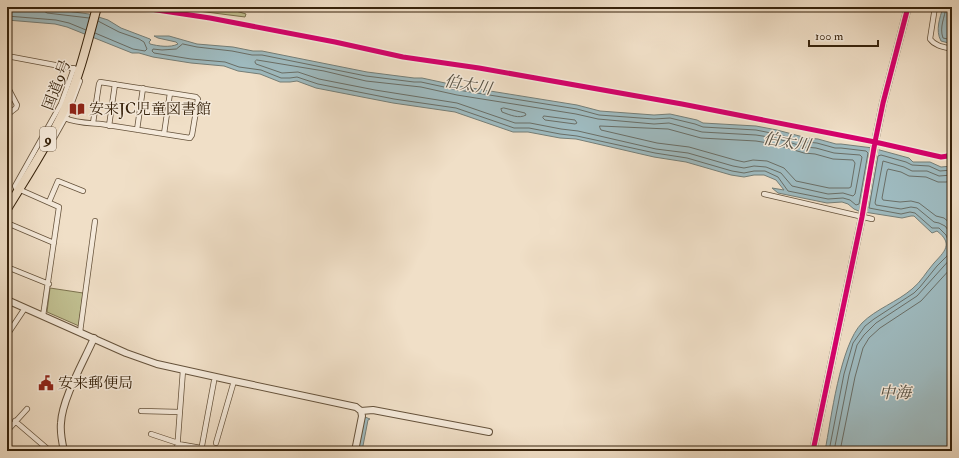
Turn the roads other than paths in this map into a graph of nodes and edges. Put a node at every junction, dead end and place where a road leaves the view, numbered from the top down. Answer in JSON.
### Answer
{"nodes":[{"id":1,"x":97,"y":7,"type":"edge"},
{"id":2,"x":137,"y":7,"type":"edge"},
{"id":3,"x":908,"y":7,"type":"edge"},
{"id":4,"x":935,"y":7,"type":"edge"},
{"id":5,"x":952,"y":49,"type":"edge"},
{"id":6,"x":7,"y":56,"type":"edge"},
{"id":7,"x":78,"y":68,"type":"junction"},
{"id":8,"x":115,"y":84,"type":"junction"},
{"id":9,"x":7,"y":86,"type":"edge"},
{"id":10,"x":143,"y":88,"type":"junction"},
{"id":11,"x":8,"y":93,"type":"edge"},
{"id":12,"x":170,"y":93,"type":"junction"},
{"id":13,"x":7,"y":115,"type":"edge"},
{"id":14,"x":65,"y":118,"type":"junction"},
{"id":15,"x":93,"y":123,"type":"junction"},
{"id":16,"x":109,"y":126,"type":"junction"},
{"id":17,"x":137,"y":130,"type":"junction"},
{"id":18,"x":164,"y":134,"type":"junction"},
{"id":19,"x":875,"y":142,"type":"junction"},
{"id":20,"x":952,"y":150,"type":"edge"},
{"id":21,"x":21,"y":190,"type":"junction"},
{"id":22,"x":83,"y":190,"type":"dead end"},
{"id":23,"x":764,"y":194,"type":"dead end"},
{"id":24,"x":48,"y":202,"type":"junction"},
{"id":25,"x":7,"y":209,"type":"edge"},
{"id":26,"x":862,"y":217,"type":"junction"},
{"id":27,"x":872,"y":219,"type":"dead end"},
{"id":28,"x":95,"y":221,"type":"dead end"},
{"id":29,"x":7,"y":223,"type":"edge"},
{"id":30,"x":54,"y":243,"type":"junction"},
{"id":31,"x":7,"y":267,"type":"edge"},
{"id":32,"x":49,"y":284,"type":"junction"},
{"id":33,"x":7,"y":300,"type":"edge"},
{"id":34,"x":25,"y":308,"type":"junction"},
{"id":35,"x":44,"y":316,"type":"junction"},
{"id":36,"x":80,"y":332,"type":"junction"},
{"id":37,"x":7,"y":335,"type":"edge"},
{"id":38,"x":94,"y":338,"type":"junction"},
{"id":39,"x":183,"y":370,"type":"junction"},
{"id":40,"x":214,"y":381,"type":"dead end"},
{"id":41,"x":234,"y":381,"type":"junction"},
{"id":42,"x":27,"y":409,"type":"dead end"},
{"id":43,"x":141,"y":411,"type":"dead end"},
{"id":44,"x":361,"y":411,"type":"junction"},
{"id":45,"x":180,"y":412,"type":"junction"},
{"id":46,"x":16,"y":422,"type":"junction"},
{"id":47,"x":7,"y":431,"type":"edge"},
{"id":48,"x":489,"y":432,"type":"dead end"},
{"id":49,"x":151,"y":434,"type":"dead end"},
{"id":50,"x":178,"y":443,"type":"junction"},
{"id":51,"x":216,"y":443,"type":"dead end"},
{"id":52,"x":201,"y":449,"type":"edge"},
{"id":53,"x":64,"y":450,"type":"edge"},
{"id":54,"x":50,"y":451,"type":"edge"},
{"id":55,"x":55,"y":451,"type":"edge"},
{"id":56,"x":177,"y":451,"type":"edge"},
{"id":57,"x":355,"y":451,"type":"edge"},
{"id":58,"x":813,"y":451,"type":"edge"}],
"edges":[{"from":1,"to":7,"type":"highway","name":"国道9号","number":"9"},
{"from":2,"to":19,"type":"street"},
{"from":3,"to":19,"type":"street"},
{"from":4,"to":5,"type":"street"},
{"from":6,"to":7,"type":"street"},
{"from":7,"to":14,"type":"street"},
{"from":7,"to":21,"type":"highway","name":"国道9号","number":"9"},
{"from":7,"to":21,"type":"street"},
{"from":8,"to":10,"type":"street"},
{"from":8,"to":15,"type":"street"},
{"from":8,"to":16,"type":"street"},
{"from":9,"to":11,"type":"street"},
{"from":10,"to":12,"type":"street"},
{"from":10,"to":17,"type":"street"},
{"from":11,"to":13,"type":"street"},
{"from":12,"to":18,"type":"street"},
{"from":12,"to":18,"type":"street"},
{"from":14,"to":15,"type":"street"},
{"from":14,"to":21,"type":"street"},
{"from":15,"to":16,"type":"street"},
{"from":16,"to":17,"type":"street"},
{"from":17,"to":18,"type":"street"},
{"from":19,"to":20,"type":"street"},
{"from":19,"to":26,"type":"street"},
{"from":21,"to":24,"type":"street"},
{"from":21,"to":25,"type":"highway","name":"国道9号","number":"9"},
{"from":22,"to":24,"type":"street"},
{"from":23,"to":26,"type":"street"},
{"from":24,"to":30,"type":"street"},
{"from":26,"to":27,"type":"street"},
{"from":26,"to":58,"type":"street"},
{"from":28,"to":36,"type":"street"},
{"from":29,"to":30,"type":"street"},
{"from":30,"to":32,"type":"street"},
{"from":31,"to":32,"type":"street"},
{"from":32,"to":35,"type":"street"},
{"from":33,"to":34,"type":"street"},
{"from":34,"to":35,"type":"street"},
{"from":34,"to":37,"type":"street"},
{"from":35,"to":36,"type":"street"},
{"from":36,"to":38,"type":"street"},
{"from":38,"to":39,"type":"street"},
{"from":38,"to":53,"type":"street"},
{"from":39,"to":41,"type":"street"},
{"from":39,"to":45,"type":"street"},
{"from":40,"to":52,"type":"street"},
{"from":41,"to":44,"type":"street"},
{"from":41,"to":51,"type":"street"},
{"from":42,"to":46,"type":"street"},
{"from":43,"to":45,"type":"street"},
{"from":44,"to":48,"type":"street"},
{"from":44,"to":57,"type":"street"},
{"from":45,"to":50,"type":"street"},
{"from":46,"to":47,"type":"street"},
{"from":46,"to":54,"type":"street"},
{"from":49,"to":50,"type":"street"},
{"from":50,"to":52,"type":"street"},
{"from":50,"to":56,"type":"street"},
{"from":53,"to":55,"type":"street"}]}
